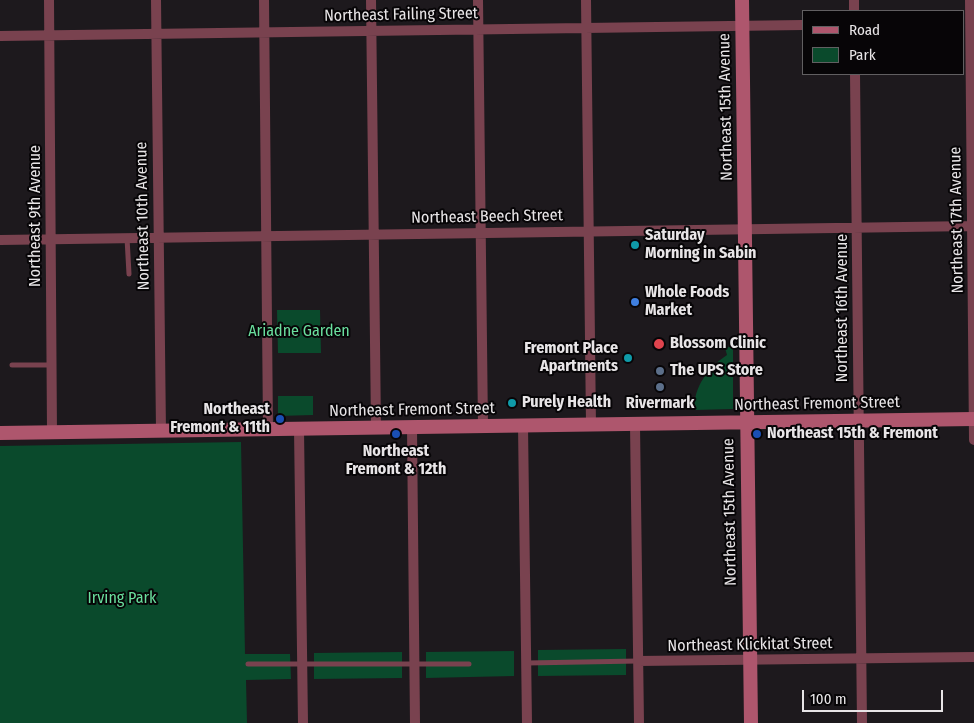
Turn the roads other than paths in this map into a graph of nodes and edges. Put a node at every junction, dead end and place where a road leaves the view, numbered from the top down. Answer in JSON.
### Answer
{"nodes":[{"id":1,"x":49,"y":0,"type":"edge"},
{"id":2,"x":156,"y":0,"type":"edge"},
{"id":3,"x":264,"y":0,"type":"edge"},
{"id":4,"x":371,"y":0,"type":"edge"},
{"id":5,"x":478,"y":0,"type":"edge"},
{"id":6,"x":586,"y":0,"type":"edge"},
{"id":7,"x":742,"y":0,"type":"edge"},
{"id":8,"x":970,"y":0,"type":"edge"},
{"id":9,"x":969,"y":22,"type":"edge"},
{"id":10,"x":802,"y":25,"type":"edge"},
{"id":11,"x":742,"y":26,"type":"junction"},
{"id":12,"x":586,"y":27,"type":"junction"},
{"id":13,"x":479,"y":29,"type":"junction"},
{"id":14,"x":372,"y":30,"type":"junction"},
{"id":15,"x":264,"y":31,"type":"junction"},
{"id":16,"x":156,"y":33,"type":"junction"},
{"id":17,"x":50,"y":35,"type":"junction"},
{"id":18,"x":0,"y":36,"type":"edge"},
{"id":19,"x":855,"y":75,"type":"edge"},
{"id":20,"x":973,"y":226,"type":"edge"},
{"id":21,"x":857,"y":228,"type":"junction"},
{"id":22,"x":745,"y":230,"type":"junction"},
{"id":23,"x":589,"y":231,"type":"junction"},
{"id":24,"x":481,"y":232,"type":"junction"},
{"id":25,"x":373,"y":234,"type":"junction"},
{"id":26,"x":266,"y":236,"type":"junction"},
{"id":27,"x":158,"y":237,"type":"junction"},
{"id":28,"x":127,"y":238,"type":"junction"},
{"id":29,"x":51,"y":239,"type":"junction"},
{"id":30,"x":0,"y":240,"type":"edge"},
{"id":31,"x":129,"y":274,"type":"dead end"},
{"id":32,"x":12,"y":365,"type":"dead end"},
{"id":33,"x":52,"y":365,"type":"junction"},
{"id":34,"x":974,"y":419,"type":"edge"},
{"id":35,"x":858,"y":421,"type":"junction"},
{"id":36,"x":747,"y":423,"type":"junction"},
{"id":37,"x":591,"y":425,"type":"junction"},
{"id":38,"x":635,"y":425,"type":"junction"},
{"id":39,"x":523,"y":426,"type":"junction"},
{"id":40,"x":483,"y":427,"type":"junction"},
{"id":41,"x":376,"y":428,"type":"junction"},
{"id":42,"x":412,"y":428,"type":"junction"},
{"id":43,"x":268,"y":429,"type":"junction"},
{"id":44,"x":299,"y":429,"type":"junction"},
{"id":45,"x":161,"y":431,"type":"junction"},
{"id":46,"x":52,"y":432,"type":"junction"},
{"id":47,"x":0,"y":433,"type":"edge"},
{"id":48,"x":974,"y":440,"type":"edge"},
{"id":49,"x":974,"y":657,"type":"edge"},
{"id":50,"x":862,"y":659,"type":"junction"},
{"id":51,"x":750,"y":660,"type":"junction"},
{"id":52,"x":638,"y":661,"type":"junction"},
{"id":53,"x":526,"y":663,"type":"junction"},
{"id":54,"x":248,"y":664,"type":"dead end"},
{"id":55,"x":303,"y":664,"type":"junction"},
{"id":56,"x":468,"y":664,"type":"dead end"},
{"id":57,"x":414,"y":665,"type":"junction"},
{"id":58,"x":303,"y":723,"type":"edge"},
{"id":59,"x":415,"y":723,"type":"edge"},
{"id":60,"x":527,"y":723,"type":"edge"},
{"id":61,"x":639,"y":723,"type":"edge"},
{"id":62,"x":751,"y":723,"type":"edge"},
{"id":63,"x":862,"y":723,"type":"edge"}],
"edges":[{"from":1,"to":17,"type":"street","name":"Northeast 9th Avenue"},
{"from":2,"to":16,"type":"street","name":"Northeast 10th Avenue"},
{"from":3,"to":15,"type":"street"},
{"from":4,"to":14,"type":"street"},
{"from":5,"to":13,"type":"street"},
{"from":6,"to":12,"type":"street"},
{"from":7,"to":11,"type":"main road","name":"Northeast 15th Avenue"},
{"from":8,"to":9,"type":"street","name":"Northeast 17th Avenue"},
{"from":9,"to":20,"type":"street","name":"Northeast 17th Avenue"},
{"from":10,"to":11,"type":"street","name":"Northeast Failing Street"},
{"from":11,"to":12,"type":"street","name":"Northeast Failing Street"},
{"from":11,"to":22,"type":"main road","name":"Northeast 15th Avenue"},
{"from":12,"to":13,"type":"street","name":"Northeast Failing Street"},
{"from":12,"to":23,"type":"street"},
{"from":13,"to":14,"type":"street","name":"Northeast Failing Street"},
{"from":13,"to":24,"type":"street"},
{"from":14,"to":15,"type":"street","name":"Northeast Failing Street"},
{"from":14,"to":25,"type":"street"},
{"from":15,"to":16,"type":"street","name":"Northeast Failing Street"},
{"from":15,"to":26,"type":"street"},
{"from":16,"to":17,"type":"street","name":"Northeast Failing Street"},
{"from":16,"to":27,"type":"street","name":"Northeast 10th Avenue"},
{"from":17,"to":18,"type":"street","name":"Northeast Failing Street"},
{"from":17,"to":29,"type":"street","name":"Northeast 9th Avenue"},
{"from":19,"to":21,"type":"street","name":"Northeast 16th Avenue"},
{"from":20,"to":21,"type":"street","name":"Northeast Beech Street"},
{"from":20,"to":34,"type":"street","name":"Northeast 17th Avenue"},
{"from":21,"to":22,"type":"street","name":"Northeast Beech Street"},
{"from":21,"to":35,"type":"street","name":"Northeast 16th Avenue"},
{"from":22,"to":23,"type":"street","name":"Northeast Beech Street"},
{"from":22,"to":36,"type":"main road","name":"Northeast 15th Avenue"},
{"from":23,"to":24,"type":"street","name":"Northeast Beech Street"},
{"from":23,"to":37,"type":"street"},
{"from":24,"to":25,"type":"street","name":"Northeast Beech Street"},
{"from":24,"to":40,"type":"street"},
{"from":25,"to":26,"type":"street","name":"Northeast Beech Street"},
{"from":25,"to":41,"type":"street"},
{"from":26,"to":27,"type":"street","name":"Northeast Beech Street"},
{"from":26,"to":43,"type":"street"},
{"from":27,"to":28,"type":"street","name":"Northeast Beech Street"},
{"from":27,"to":45,"type":"street","name":"Northeast 10th Avenue"},
{"from":28,"to":29,"type":"street","name":"Northeast Beech Street"},
{"from":28,"to":31,"type":"lane"},
{"from":29,"to":30,"type":"street","name":"Northeast Beech Street"},
{"from":29,"to":33,"type":"street","name":"Northeast 9th Avenue"},
{"from":32,"to":33,"type":"lane"},
{"from":33,"to":46,"type":"street","name":"Northeast 9th Avenue"},
{"from":34,"to":35,"type":"main road","name":"Northeast Fremont Street"},
{"from":34,"to":48,"type":"street","name":"Northeast 17th Avenue"},
{"from":35,"to":36,"type":"main road","name":"Northeast Fremont Street"},
{"from":35,"to":50,"type":"street","name":"Northeast 16th Avenue"},
{"from":36,"to":38,"type":"main road","name":"Northeast Fremont Street"},
{"from":36,"to":51,"type":"main road","name":"Northeast 15th Avenue"},
{"from":37,"to":38,"type":"main road","name":"Northeast Fremont Street"},
{"from":37,"to":39,"type":"main road","name":"Northeast Fremont Street"},
{"from":38,"to":52,"type":"street"},
{"from":39,"to":40,"type":"main road","name":"Northeast Fremont Street"},
{"from":39,"to":53,"type":"street"},
{"from":40,"to":42,"type":"main road","name":"Northeast Fremont Street"},
{"from":41,"to":42,"type":"main road","name":"Northeast Fremont Street"},
{"from":41,"to":44,"type":"main road","name":"Northeast Fremont Street"},
{"from":42,"to":57,"type":"street"},
{"from":43,"to":44,"type":"main road","name":"Northeast Fremont Street"},
{"from":43,"to":45,"type":"main road","name":"Northeast Fremont Street"},
{"from":44,"to":55,"type":"street"},
{"from":45,"to":46,"type":"main road","name":"Northeast Fremont Street"},
{"from":46,"to":47,"type":"main road","name":"Northeast Fremont Street"},
{"from":49,"to":50,"type":"street","name":"Northeast Klickitat Street"},
{"from":50,"to":51,"type":"street","name":"Northeast Klickitat Street"},
{"from":50,"to":63,"type":"street","name":"Northeast 16th Avenue"},
{"from":51,"to":52,"type":"street","name":"Northeast Klickitat Street"},
{"from":51,"to":62,"type":"main road","name":"Northeast 15th Avenue"},
{"from":52,"to":53,"type":"lane","name":"Northeast Klickitat Street"},
{"from":52,"to":61,"type":"street"},
{"from":53,"to":60,"type":"street"},
{"from":54,"to":55,"type":"lane"},
{"from":55,"to":57,"type":"lane"},
{"from":55,"to":58,"type":"street"},
{"from":56,"to":57,"type":"lane"},
{"from":57,"to":59,"type":"street"}]}
